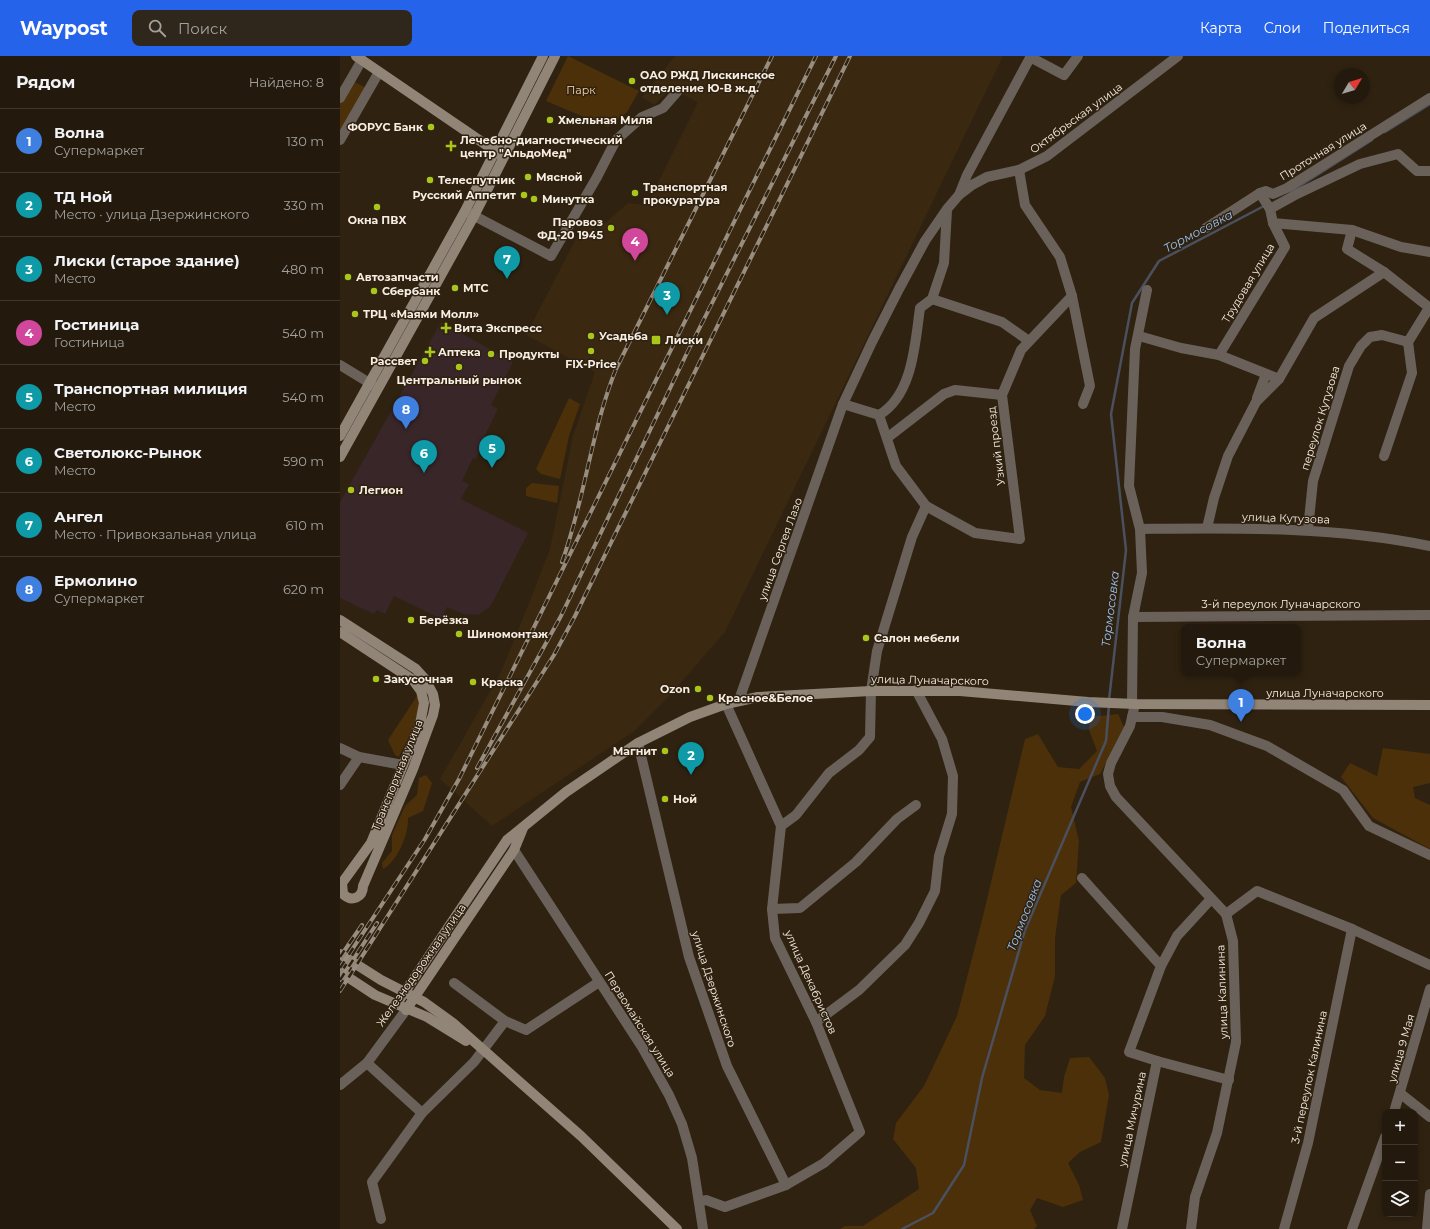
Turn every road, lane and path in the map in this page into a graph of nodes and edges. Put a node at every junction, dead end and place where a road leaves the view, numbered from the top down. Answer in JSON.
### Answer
{"nodes":[{"id":1,"x":543,"y":56,"type":"edge"},
{"id":2,"x":555,"y":56,"type":"edge"},
{"id":3,"x":1030,"y":56,"type":"edge"},
{"id":4,"x":1078,"y":56,"type":"edge"},
{"id":5,"x":359,"y":58,"type":"edge"},
{"id":6,"x":1174,"y":58,"type":"edge"},
{"id":7,"x":379,"y":72,"type":"junction"},
{"id":8,"x":677,"y":92,"type":"dead end"},
{"id":9,"x":340,"y":98,"type":"edge"},
{"id":10,"x":1430,"y":98,"type":"edge"},
{"id":11,"x":340,"y":140,"type":"edge"},
{"id":12,"x":500,"y":154,"type":"junction"},
{"id":13,"x":1019,"y":170,"type":"junction"},
{"id":14,"x":1430,"y":171,"type":"edge"},
{"id":15,"x":1260,"y":193,"type":"junction"},
{"id":16,"x":959,"y":195,"type":"junction"},
{"id":17,"x":1270,"y":209,"type":"junction"},
{"id":18,"x":947,"y":210,"type":"junction"},
{"id":19,"x":470,"y":214,"type":"junction"},
{"id":20,"x":1273,"y":223,"type":"junction"},
{"id":21,"x":1206,"y":228,"type":"dead end"},
{"id":22,"x":1352,"y":230,"type":"junction"},
{"id":23,"x":1430,"y":252,"type":"edge"},
{"id":24,"x":1384,"y":272,"type":"junction"},
{"id":25,"x":1147,"y":290,"type":"dead end"},
{"id":26,"x":1072,"y":296,"type":"junction"},
{"id":27,"x":932,"y":299,"type":"junction"},
{"id":28,"x":1430,"y":308,"type":"edge"},
{"id":29,"x":1139,"y":336,"type":"junction"},
{"id":30,"x":1029,"y":341,"type":"junction"},
{"id":31,"x":1408,"y":342,"type":"junction"},
{"id":32,"x":1219,"y":355,"type":"junction"},
{"id":33,"x":340,"y":365,"type":"edge"},
{"id":34,"x":1266,"y":374,"type":"junction"},
{"id":35,"x":1279,"y":379,"type":"junction"},
{"id":36,"x":374,"y":386,"type":"junction"},
{"id":37,"x":1002,"y":395,"type":"junction"},
{"id":38,"x":1256,"y":402,"type":"junction"},
{"id":39,"x":843,"y":404,"type":"junction"},
{"id":40,"x":1083,"y":404,"type":"dead end"},
{"id":41,"x":879,"y":415,"type":"junction"},
{"id":42,"x":340,"y":436,"type":"edge"},
{"id":43,"x":887,"y":438,"type":"junction"},
{"id":44,"x":1384,"y":456,"type":"dead end"},
{"id":45,"x":340,"y":457,"type":"edge"},
{"id":46,"x":926,"y":506,"type":"junction"},
{"id":47,"x":1207,"y":528,"type":"junction"},
{"id":48,"x":1140,"y":529,"type":"junction"},
{"id":49,"x":1308,"y":529,"type":"junction"},
{"id":50,"x":1430,"y":546,"type":"edge"},
{"id":51,"x":1430,"y":615,"type":"edge"},
{"id":52,"x":1133,"y":617,"type":"junction"},
{"id":53,"x":340,"y":620,"type":"edge"},
{"id":54,"x":340,"y":632,"type":"edge"},
{"id":55,"x":916,"y":690,"type":"junction"},
{"id":56,"x":871,"y":691,"type":"junction"},
{"id":57,"x":739,"y":700,"type":"junction"},
{"id":58,"x":726,"y":704,"type":"junction"},
{"id":59,"x":1134,"y":704,"type":"junction"},
{"id":60,"x":1430,"y":705,"type":"edge"},
{"id":61,"x":1132,"y":717,"type":"junction"},
{"id":62,"x":638,"y":743,"type":"junction"},
{"id":63,"x":340,"y":748,"type":"edge"},
{"id":64,"x":359,"y":758,"type":"junction"},
{"id":65,"x":403,"y":765,"type":"junction"},
{"id":66,"x":340,"y":784,"type":"edge"},
{"id":67,"x":916,"y":805,"type":"dead end"},
{"id":68,"x":524,"y":826,"type":"junction"},
{"id":69,"x":781,"y":826,"type":"junction"},
{"id":70,"x":507,"y":840,"type":"junction"},
{"id":71,"x":514,"y":850,"type":"junction"},
{"id":72,"x":1430,"y":855,"type":"edge"},
{"id":73,"x":1082,"y":878,"type":"dead end"},
{"id":74,"x":345,"y":879,"type":"junction"},
{"id":75,"x":363,"y":886,"type":"junction"},
{"id":76,"x":1211,"y":898,"type":"junction"},
{"id":77,"x":772,"y":909,"type":"junction"},
{"id":78,"x":1226,"y":914,"type":"junction"},
{"id":79,"x":1352,"y":929,"type":"junction"},
{"id":80,"x":340,"y":954,"type":"edge"},
{"id":81,"x":1430,"y":965,"type":"edge"},
{"id":82,"x":1161,"y":966,"type":"junction"},
{"id":83,"x":340,"y":972,"type":"edge"},
{"id":84,"x":599,"y":982,"type":"junction"},
{"id":85,"x":454,"y":983,"type":"dead end"},
{"id":86,"x":1430,"y":989,"type":"edge"},
{"id":87,"x":404,"y":993,"type":"junction"},
{"id":88,"x":415,"y":997,"type":"junction"},
{"id":89,"x":396,"y":1005,"type":"junction"},
{"id":90,"x":406,"y":1010,"type":"junction"},
{"id":91,"x":505,"y":1021,"type":"junction"},
{"id":92,"x":816,"y":1022,"type":"junction"},
{"id":93,"x":482,"y":1050,"type":"junction"},
{"id":94,"x":1156,"y":1061,"type":"junction"},
{"id":95,"x":367,"y":1063,"type":"junction"},
{"id":96,"x":1229,"y":1080,"type":"junction"},
{"id":97,"x":340,"y":1085,"type":"edge"},
{"id":98,"x":1400,"y":1094,"type":"junction"},
{"id":99,"x":1395,"y":1109,"type":"edge"},
{"id":100,"x":422,"y":1113,"type":"junction"},
{"id":101,"x":1430,"y":1117,"type":"edge"},
{"id":102,"x":1382,"y":1145,"type":"edge"},
{"id":103,"x":786,"y":1185,"type":"junction"},
{"id":104,"x":1430,"y":1194,"type":"edge"},
{"id":105,"x":699,"y":1202,"type":"junction"},
{"id":106,"x":381,"y":1219,"type":"dead end"},
{"id":107,"x":677,"y":1229,"type":"edge"},
{"id":108,"x":703,"y":1229,"type":"edge"},
{"id":109,"x":1122,"y":1229,"type":"edge"},
{"id":110,"x":1191,"y":1229,"type":"edge"},
{"id":111,"x":1284,"y":1229,"type":"edge"},
{"id":112,"x":1352,"y":1229,"type":"edge"},
{"id":113,"x":1427,"y":1229,"type":"edge"}],
"edges":[{"from":1,"to":12,"type":"main road"},
{"from":2,"to":12,"type":"main road"},
{"from":3,"to":4,"type":"street"},
{"from":3,"to":16,"type":"street"},
{"from":5,"to":7,"type":"main road"},
{"from":5,"to":9,"type":"street"},
{"from":6,"to":13,"type":"street","name":"Октябрьская улица"},
{"from":7,"to":11,"type":"street"},
{"from":7,"to":12,"type":"main road"},
{"from":8,"to":19,"type":"street"},
{"from":10,"to":15,"type":"street","name":"Проточная улица"},
{"from":12,"to":19,"type":"main road"},
{"from":13,"to":16,"type":"street","name":"Октябрьская улица"},
{"from":13,"to":26,"type":"street"},
{"from":14,"to":17,"type":"street"},
{"from":15,"to":17,"type":"street"},
{"from":15,"to":21,"type":"street","name":"Проточная улица"},
{"from":16,"to":18,"type":"street","name":"улица Сергея Лазо"},
{"from":17,"to":20,"type":"street"},
{"from":18,"to":27,"type":"street"},
{"from":18,"to":39,"type":"street","name":"улица Сергея Лазо"},
{"from":19,"to":36,"type":"main road"},
{"from":20,"to":22,"type":"street"},
{"from":20,"to":32,"type":"street","name":"Трудовая улица"},
{"from":22,"to":23,"type":"street"},
{"from":22,"to":24,"type":"street"},
{"from":24,"to":28,"type":"street"},
{"from":24,"to":35,"type":"street"},
{"from":25,"to":29,"type":"street","name":"улица Калинина"},
{"from":26,"to":30,"type":"street","name":"Узкий проезд"},
{"from":26,"to":40,"type":"street"},
{"from":27,"to":30,"type":"street"},
{"from":27,"to":41,"type":"street"},
{"from":28,"to":31,"type":"street"},
{"from":29,"to":32,"type":"street"},
{"from":29,"to":48,"type":"street","name":"улица Калинина"},
{"from":30,"to":37,"type":"street","name":"Узкий проезд"},
{"from":31,"to":44,"type":"street"},
{"from":31,"to":49,"type":"street","name":"переулок Кутузова"},
{"from":32,"to":34,"type":"street"},
{"from":33,"to":36,"type":"street"},
{"from":34,"to":35,"type":"street"},
{"from":34,"to":38,"type":"street"},
{"from":35,"to":38,"type":"street"},
{"from":36,"to":42,"type":"main road"},
{"from":36,"to":45,"type":"main road"},
{"from":37,"to":43,"type":"street"},
{"from":37,"to":46,"type":"street","name":"Узкий проезд"},
{"from":38,"to":47,"type":"street"},
{"from":39,"to":41,"type":"street"},
{"from":39,"to":57,"type":"street","name":"улица Сергея Лазо"},
{"from":41,"to":43,"type":"street"},
{"from":43,"to":46,"type":"street"},
{"from":46,"to":56,"type":"street"},
{"from":47,"to":48,"type":"street","name":"улица Кутузова"},
{"from":47,"to":49,"type":"street","name":"улица Кутузова"},
{"from":48,"to":52,"type":"street","name":"улица Калинина"},
{"from":49,"to":50,"type":"street","name":"улица Кутузова"},
{"from":51,"to":52,"type":"street","name":"3-й переулок Луначарского"},
{"from":52,"to":59,"type":"street","name":"улица Калинина"},
{"from":53,"to":75,"type":"main road","name":"Транспортная улица"},
{"from":54,"to":65,"type":"main road","name":"Транспортная улица"},
{"from":55,"to":56,"type":"main road","name":"улица Луначарского"},
{"from":55,"to":59,"type":"main road","name":"улица Луначарского"},
{"from":55,"to":92,"type":"street"},
{"from":56,"to":57,"type":"main road","name":"улица Луначарского"},
{"from":56,"to":69,"type":"street"},
{"from":57,"to":58,"type":"main road","name":"улица Луначарского"},
{"from":58,"to":62,"type":"main road","name":"улица Луначарского"},
{"from":58,"to":69,"type":"street"},
{"from":59,"to":60,"type":"main road","name":"улица Луначарского"},
{"from":59,"to":61,"type":"street","name":"улица Калинина"},
{"from":61,"to":72,"type":"street"},
{"from":61,"to":76,"type":"street","name":"улица Калинина"},
{"from":62,"to":68,"type":"main road","name":"улица Луначарского"},
{"from":62,"to":103,"type":"street","name":"улица Дзержинского"},
{"from":63,"to":64,"type":"street"},
{"from":64,"to":65,"type":"street"},
{"from":64,"to":66,"type":"street"},
{"from":65,"to":74,"type":"main road","name":"Транспортная улица"},
{"from":67,"to":77,"type":"street"},
{"from":68,"to":70,"type":"main road","name":"улица Луначарского"},
{"from":68,"to":71,"type":"main road","name":"Железнодорожная улица"},
{"from":69,"to":77,"type":"street","name":"улица Декабристов"},
{"from":70,"to":71,"type":"main road"},
{"from":70,"to":87,"type":"main road","name":"Железнодорожная улица"},
{"from":71,"to":84,"type":"street","name":"Первомайская улица"},
{"from":71,"to":88,"type":"main road","name":"Железнодорожная улица"},
{"from":73,"to":82,"type":"street"},
{"from":74,"to":75,"type":"main road"},
{"from":74,"to":75,"type":"main road","name":"Транспортная улица"},
{"from":76,"to":78,"type":"street","name":"улица Калинина"},
{"from":76,"to":82,"type":"street"},
{"from":77,"to":92,"type":"street","name":"улица Декабристов"},
{"from":78,"to":79,"type":"street"},
{"from":78,"to":96,"type":"street","name":"улица Калинина"},
{"from":79,"to":81,"type":"street"},
{"from":79,"to":111,"type":"street","name":"3-й переулок Калинина"},
{"from":80,"to":87,"type":"main road"},
{"from":82,"to":94,"type":"street","name":"улица Мичурина"},
{"from":83,"to":89,"type":"main road"},
{"from":84,"to":91,"type":"street"},
{"from":84,"to":105,"type":"street","name":"Первомайская улица"},
{"from":85,"to":91,"type":"street"},
{"from":86,"to":98,"type":"street","name":"улица 9 Мая"},
{"from":87,"to":88,"type":"main road"},
{"from":87,"to":89,"type":"main road","name":"Железнодорожная улица"},
{"from":88,"to":90,"type":"main road","name":"Железнодорожная улица"},
{"from":88,"to":93,"type":"main road"},
{"from":89,"to":90,"type":"main road"},
{"from":90,"to":93,"type":"main road"},
{"from":90,"to":95,"type":"street","name":"Железнодорожная улица"},
{"from":91,"to":93,"type":"street"},
{"from":92,"to":103,"type":"street","name":"улица Декабристов"},
{"from":93,"to":100,"type":"street"},
{"from":93,"to":107,"type":"main road"},
{"from":94,"to":96,"type":"street"},
{"from":94,"to":109,"type":"street","name":"улица Мичурина"},
{"from":95,"to":97,"type":"street","name":"Железнодорожная улица"},
{"from":95,"to":100,"type":"street"},
{"from":96,"to":110,"type":"street","name":"улица Калинина"},
{"from":98,"to":99,"type":"street","name":"улица 9 Мая"},
{"from":98,"to":101,"type":"street"},
{"from":100,"to":106,"type":"street"},
{"from":102,"to":112,"type":"street"},
{"from":103,"to":105,"type":"street"},
{"from":104,"to":113,"type":"street"},
{"from":105,"to":108,"type":"street","name":"Первомайская улица"}]}
